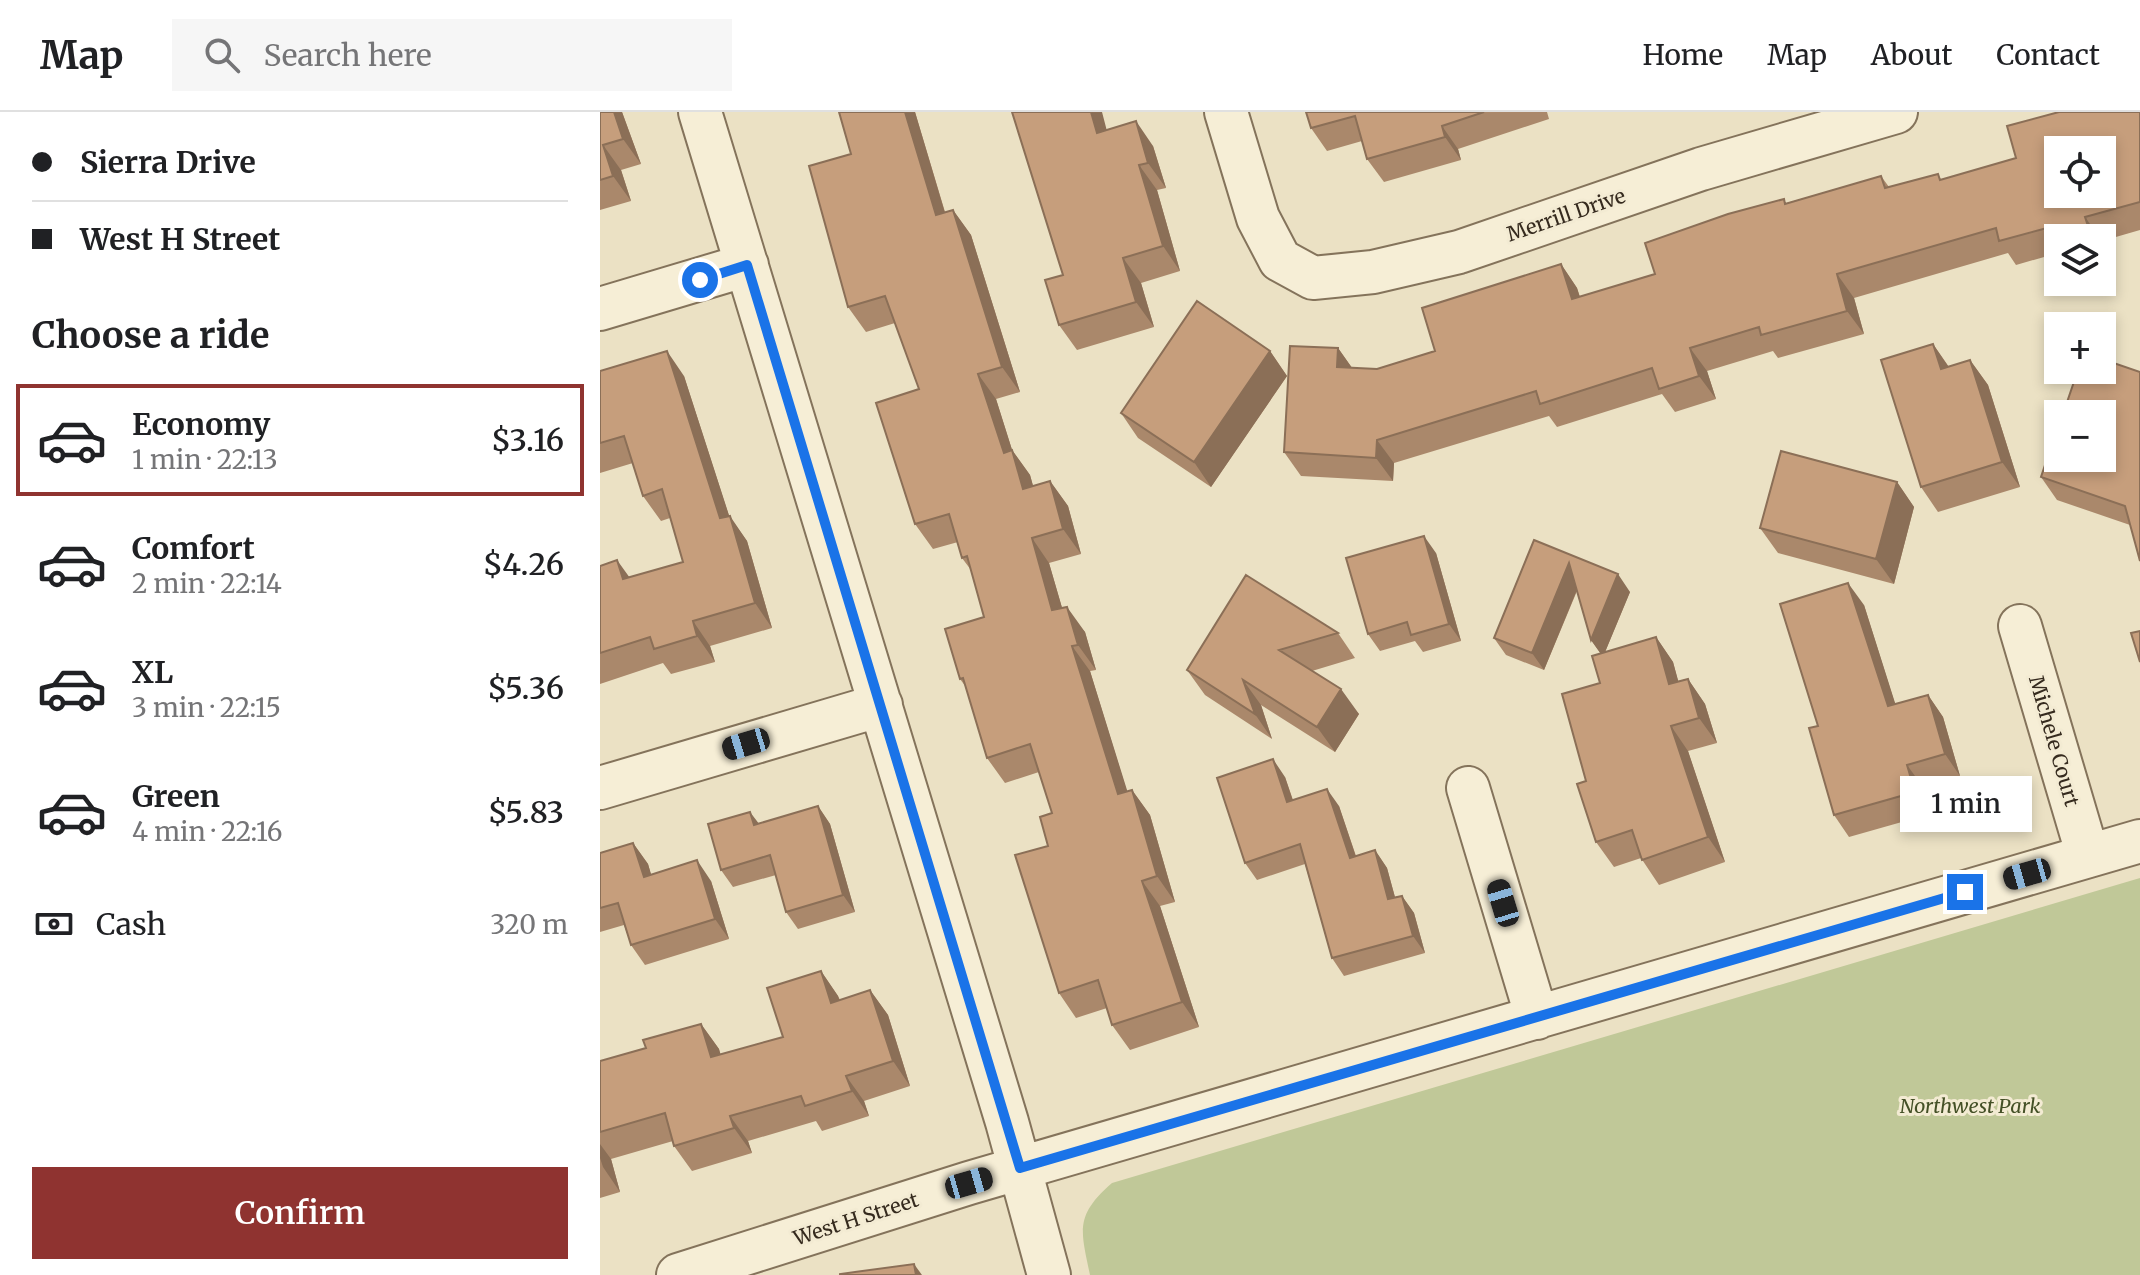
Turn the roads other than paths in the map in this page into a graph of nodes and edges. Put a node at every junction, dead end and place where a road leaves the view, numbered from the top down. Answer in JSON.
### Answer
{"nodes":[{"id":1,"x":700,"y":112,"type":"edge"},
{"id":2,"x":1226,"y":112,"type":"edge"},
{"id":3,"x":1896,"y":112,"type":"edge"},
{"id":4,"x":747,"y":265,"type":"junction"},
{"id":5,"x":600,"y":309,"type":"edge"},
{"id":6,"x":2020,"y":626,"type":"dead end"},
{"id":7,"x":881,"y":705,"type":"junction"},
{"id":8,"x":600,"y":788,"type":"edge"},
{"id":9,"x":1468,"y":788,"type":"dead end"},
{"id":10,"x":2140,"y":841,"type":"edge"},
{"id":11,"x":2088,"y":856,"type":"junction"},
{"id":12,"x":1537,"y":1018,"type":"junction"},
{"id":13,"x":1020,"y":1168,"type":"junction"},
{"id":14,"x":678,"y":1275,"type":"edge"},
{"id":15,"x":1049,"y":1275,"type":"edge"}],
"edges":[{"from":1,"to":4,"type":"street"},
{"from":2,"to":3,"type":"street","name":"Merrill Drive"},
{"from":4,"to":5,"type":"street"},
{"from":4,"to":7,"type":"street"},
{"from":6,"to":11,"type":"street","name":"Michele Court"},
{"from":7,"to":8,"type":"street"},
{"from":7,"to":13,"type":"street"},
{"from":9,"to":12,"type":"street"},
{"from":10,"to":11,"type":"street","name":"West H Street"},
{"from":11,"to":12,"type":"street","name":"West H Street"},
{"from":12,"to":13,"type":"street","name":"West H Street"},
{"from":13,"to":14,"type":"street","name":"West H Street"},
{"from":13,"to":15,"type":"street"}]}
